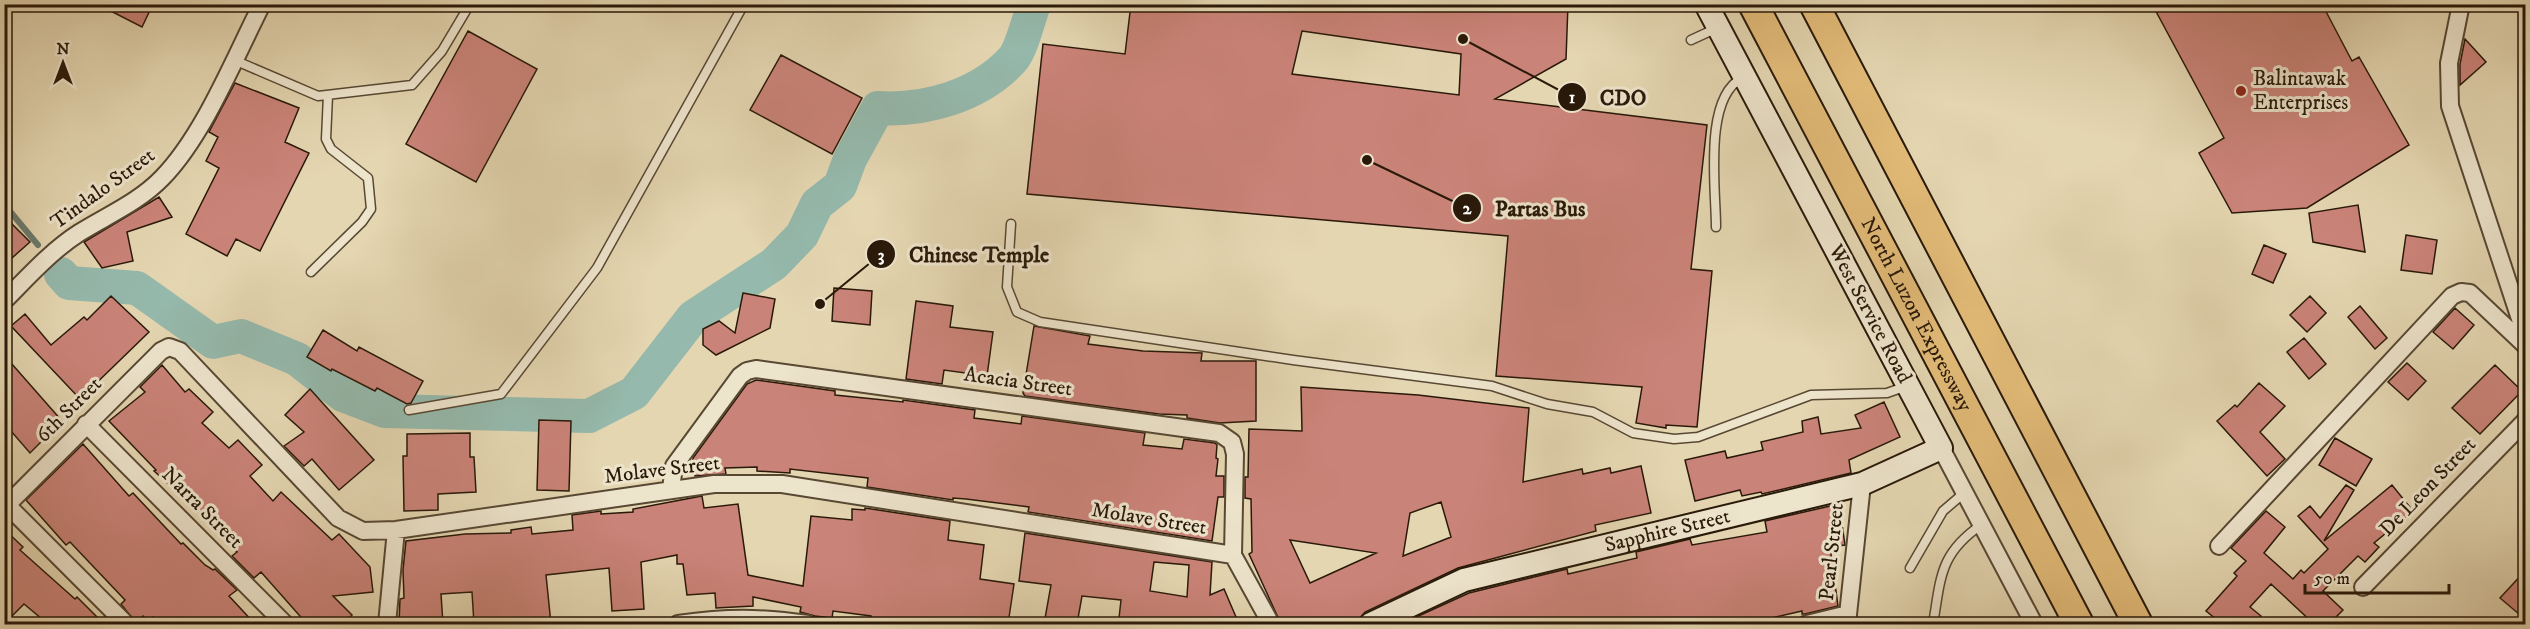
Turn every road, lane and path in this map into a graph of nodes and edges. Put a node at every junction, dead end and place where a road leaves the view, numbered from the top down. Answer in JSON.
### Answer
{"nodes":[{"id":1,"x":262,"y":4,"type":"edge"},
{"id":2,"x":471,"y":4,"type":"edge"},
{"id":3,"x":744,"y":4,"type":"edge"},
{"id":4,"x":1706,"y":4,"type":"edge"},
{"id":5,"x":1753,"y":4,"type":"edge"},
{"id":6,"x":1814,"y":4,"type":"edge"},
{"id":7,"x":2461,"y":4,"type":"edge"},
{"id":8,"x":1718,"y":28,"type":"junction"},
{"id":9,"x":1691,"y":39,"type":"dead end"},
{"id":10,"x":234,"y":60,"type":"junction"},
{"id":11,"x":1744,"y":77,"type":"junction"},
{"id":12,"x":328,"y":95,"type":"junction"},
{"id":13,"x":1011,"y":224,"type":"dead end"},
{"id":14,"x":1716,"y":227,"type":"dead end"},
{"id":15,"x":311,"y":272,"type":"dead end"},
{"id":16,"x":4,"y":301,"type":"edge"},
{"id":17,"x":2526,"y":337,"type":"edge"},
{"id":18,"x":2526,"y":346,"type":"edge"},
{"id":19,"x":169,"y":347,"type":"joint"},
{"id":20,"x":1909,"y":386,"type":"junction"},
{"id":21,"x":409,"y":410,"type":"dead end"},
{"id":22,"x":2526,"y":420,"type":"edge"},
{"id":23,"x":86,"y":424,"type":"junction"},
{"id":24,"x":1941,"y":448,"type":"junction"},
{"id":25,"x":1862,"y":484,"type":"junction"},
{"id":26,"x":671,"y":489,"type":"junction"},
{"id":27,"x":1964,"y":493,"type":"junction"},
{"id":28,"x":6,"y":505,"type":"edge"},
{"id":29,"x":1981,"y":525,"type":"junction"},
{"id":30,"x":396,"y":530,"type":"junction"},
{"id":31,"x":2219,"y":546,"type":"dead end"},
{"id":32,"x":1233,"y":555,"type":"junction"},
{"id":33,"x":1910,"y":568,"type":"dead end"},
{"id":34,"x":2363,"y":586,"type":"dead end"},
{"id":35,"x":1396,"y":619,"type":"edge"},
{"id":36,"x":1848,"y":619,"type":"edge"},
{"id":37,"x":126,"y":624,"type":"edge"},
{"id":38,"x":285,"y":624,"type":"edge"},
{"id":39,"x":387,"y":624,"type":"edge"},
{"id":40,"x":678,"y":624,"type":"edge"},
{"id":41,"x":808,"y":624,"type":"edge"},
{"id":42,"x":1271,"y":624,"type":"edge"},
{"id":43,"x":1371,"y":624,"type":"edge"},
{"id":44,"x":1807,"y":624,"type":"edge"},
{"id":45,"x":1932,"y":624,"type":"edge"},
{"id":46,"x":2034,"y":624,"type":"edge"},
{"id":47,"x":2079,"y":624,"type":"edge"},
{"id":48,"x":2138,"y":624,"type":"edge"}],
"edges":[{"from":1,"to":10,"type":"street","name":"Tindalo Street"},
{"from":2,"to":12,"type":"lane"},
{"from":3,"to":21,"type":"lane"},
{"from":4,"to":8,"type":"street","name":"West Service Road"},
{"from":5,"to":47,"type":"highway","name":"North Luzon Expressway"},
{"from":6,"to":48,"type":"highway"},
{"from":7,"to":17,"type":"street"},
{"from":8,"to":9,"type":"lane"},
{"from":8,"to":11,"type":"street","name":"West Service Road"},
{"from":10,"to":12,"type":"lane"},
{"from":10,"to":16,"type":"street","name":"Tindalo Street"},
{"from":11,"to":14,"type":"lane"},
{"from":11,"to":20,"type":"street","name":"West Service Road"},
{"from":12,"to":15,"type":"lane"},
{"from":13,"to":20,"type":"lane"},
{"from":18,"to":31,"type":"street"},
{"from":19,"to":23,"type":"street","name":"6th Street"},
{"from":19,"to":30,"type":"street","name":"Molave Street"},
{"from":20,"to":24,"type":"street","name":"West Service Road"},
{"from":22,"to":34,"type":"street","name":"De Leon Street"},
{"from":23,"to":28,"type":"street","name":"6th Street"},
{"from":23,"to":38,"type":"street","name":"Narra Street"},
{"from":24,"to":25,"type":"street","name":"Sapphire Street"},
{"from":24,"to":27,"type":"street","name":"West Service Road"},
{"from":25,"to":35,"type":"street","name":"Sapphire Street"},
{"from":25,"to":36,"type":"street","name":"Pearl Street"},
{"from":26,"to":30,"type":"street","name":"Molave Street"},
{"from":26,"to":32,"type":"street","name":"Molave Street"},
{"from":26,"to":32,"type":"street","name":"Acacia Street"},
{"from":27,"to":29,"type":"street","name":"West Service Road"},
{"from":27,"to":33,"type":"lane"},
{"from":28,"to":37,"type":"street"},
{"from":29,"to":45,"type":"lane"},
{"from":29,"to":46,"type":"street","name":"West Service Road"},
{"from":30,"to":39,"type":"street"},
{"from":32,"to":42,"type":"street","name":"Acacia Street"},
{"from":35,"to":43,"type":"street","name":"Sapphire Street"},
{"from":36,"to":44,"type":"street"},
{"from":40,"to":41,"type":"street"}]}
